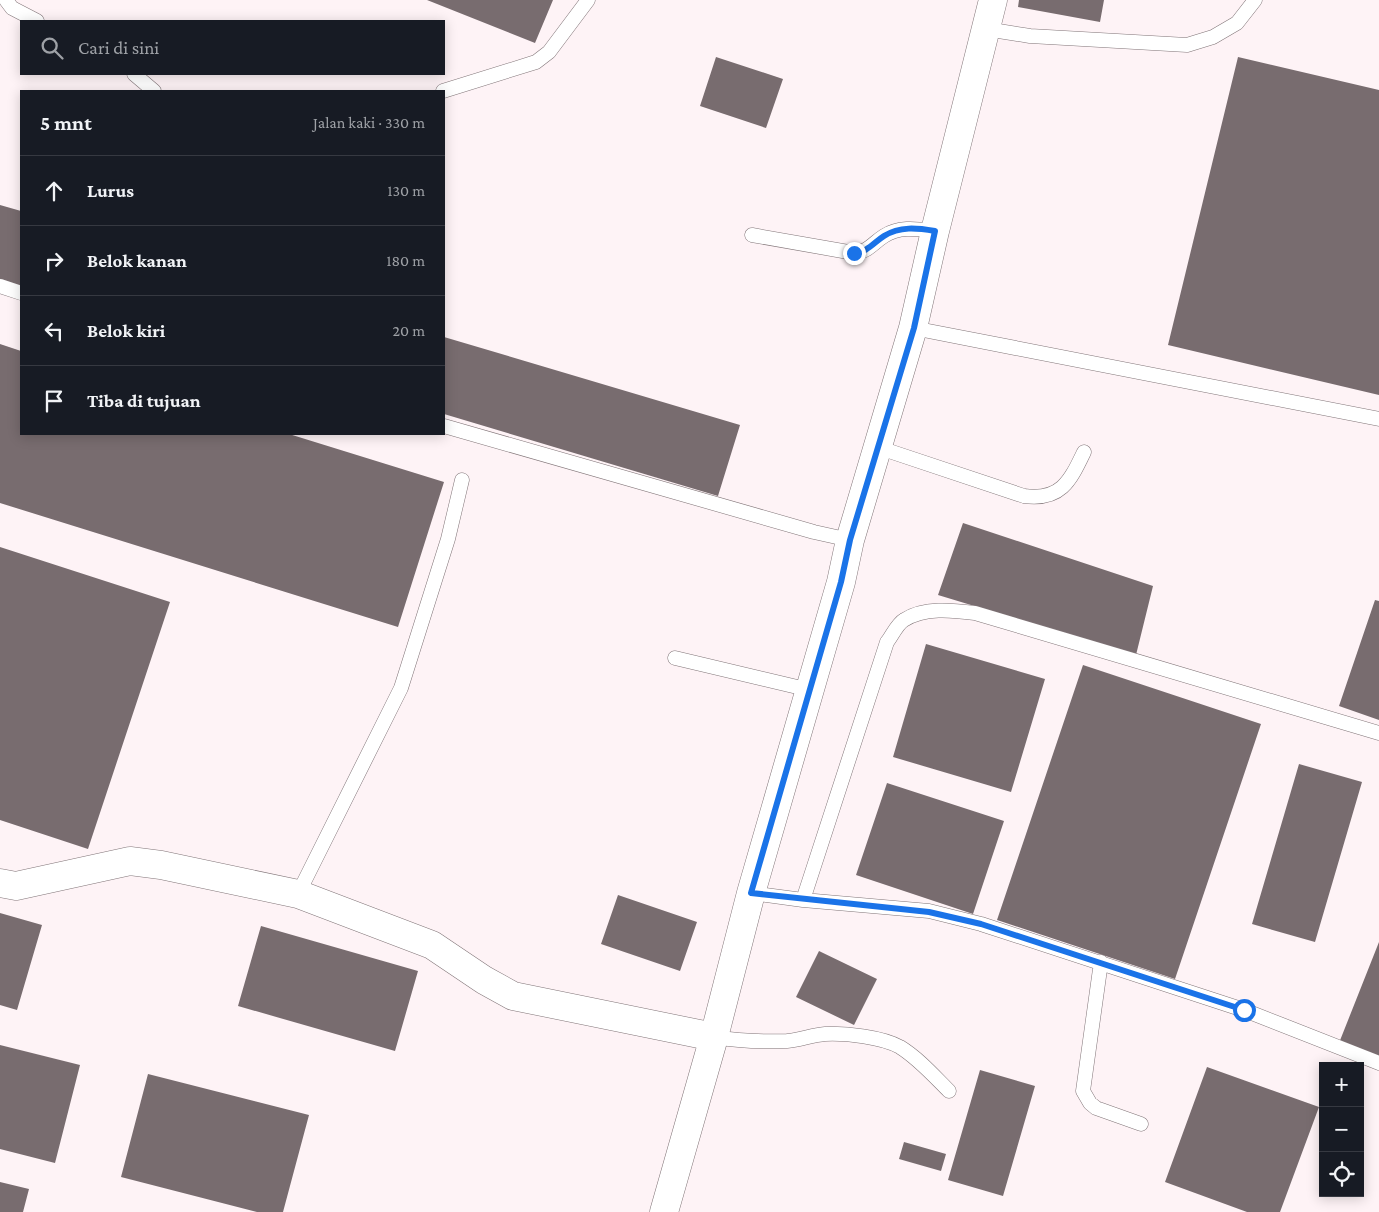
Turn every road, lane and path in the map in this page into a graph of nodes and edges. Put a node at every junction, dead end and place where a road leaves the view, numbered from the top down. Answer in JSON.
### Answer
{"nodes":[{"id":1,"x":6,"y":0,"type":"edge"},
{"id":2,"x":588,"y":0,"type":"edge"},
{"id":3,"x":993,"y":0,"type":"edge"},
{"id":4,"x":1255,"y":0,"type":"edge"},
{"id":5,"x":35,"y":20,"type":"edge"},
{"id":6,"x":986,"y":30,"type":"junction"},
{"id":7,"x":135,"y":75,"type":"edge"},
{"id":8,"x":153,"y":90,"type":"edge"},
{"id":9,"x":445,"y":90,"type":"edge"},
{"id":10,"x":935,"y":231,"type":"junction"},
{"id":11,"x":752,"y":235,"type":"dead end"},
{"id":12,"x":0,"y":286,"type":"edge"},
{"id":13,"x":20,"y":293,"type":"edge"},
{"id":14,"x":914,"y":328,"type":"junction"},
{"id":15,"x":1379,"y":419,"type":"edge"},
{"id":16,"x":445,"y":426,"type":"edge"},
{"id":17,"x":877,"y":447,"type":"junction"},
{"id":18,"x":1084,"y":452,"type":"dead end"},
{"id":19,"x":462,"y":480,"type":"dead end"},
{"id":20,"x":850,"y":540,"type":"junction"},
{"id":21,"x":674,"y":658,"type":"dead end"},
{"id":22,"x":810,"y":690,"type":"junction"},
{"id":23,"x":1379,"y":733,"type":"edge"},
{"id":24,"x":0,"y":884,"type":"edge"},
{"id":25,"x":751,"y":893,"type":"junction"},
{"id":26,"x":298,"y":894,"type":"junction"},
{"id":27,"x":804,"y":900,"type":"junction"},
{"id":28,"x":1101,"y":962,"type":"junction"},
{"id":29,"x":714,"y":1037,"type":"junction"},
{"id":30,"x":1379,"y":1063,"type":"edge"},
{"id":31,"x":949,"y":1091,"type":"dead end"},
{"id":32,"x":1141,"y":1124,"type":"dead end"},
{"id":33,"x":664,"y":1212,"type":"edge"}],
"edges":[{"from":1,"to":5,"type":"lane"},
{"from":2,"to":9,"type":"lane"},
{"from":3,"to":6,"type":"street"},
{"from":4,"to":6,"type":"lane"},
{"from":6,"to":10,"type":"street"},
{"from":7,"to":8,"type":"lane"},
{"from":10,"to":11,"type":"lane"},
{"from":10,"to":14,"type":"street"},
{"from":12,"to":13,"type":"lane"},
{"from":14,"to":15,"type":"lane"},
{"from":14,"to":17,"type":"street"},
{"from":16,"to":20,"type":"lane"},
{"from":17,"to":18,"type":"lane"},
{"from":17,"to":20,"type":"street"},
{"from":19,"to":26,"type":"lane"},
{"from":20,"to":22,"type":"street"},
{"from":21,"to":22,"type":"lane"},
{"from":22,"to":25,"type":"street"},
{"from":23,"to":27,"type":"lane"},
{"from":24,"to":26,"type":"street"},
{"from":25,"to":27,"type":"lane"},
{"from":25,"to":29,"type":"street"},
{"from":26,"to":29,"type":"street"},
{"from":27,"to":28,"type":"lane"},
{"from":28,"to":30,"type":"lane"},
{"from":28,"to":32,"type":"lane"},
{"from":29,"to":31,"type":"lane"},
{"from":29,"to":33,"type":"street"}]}
